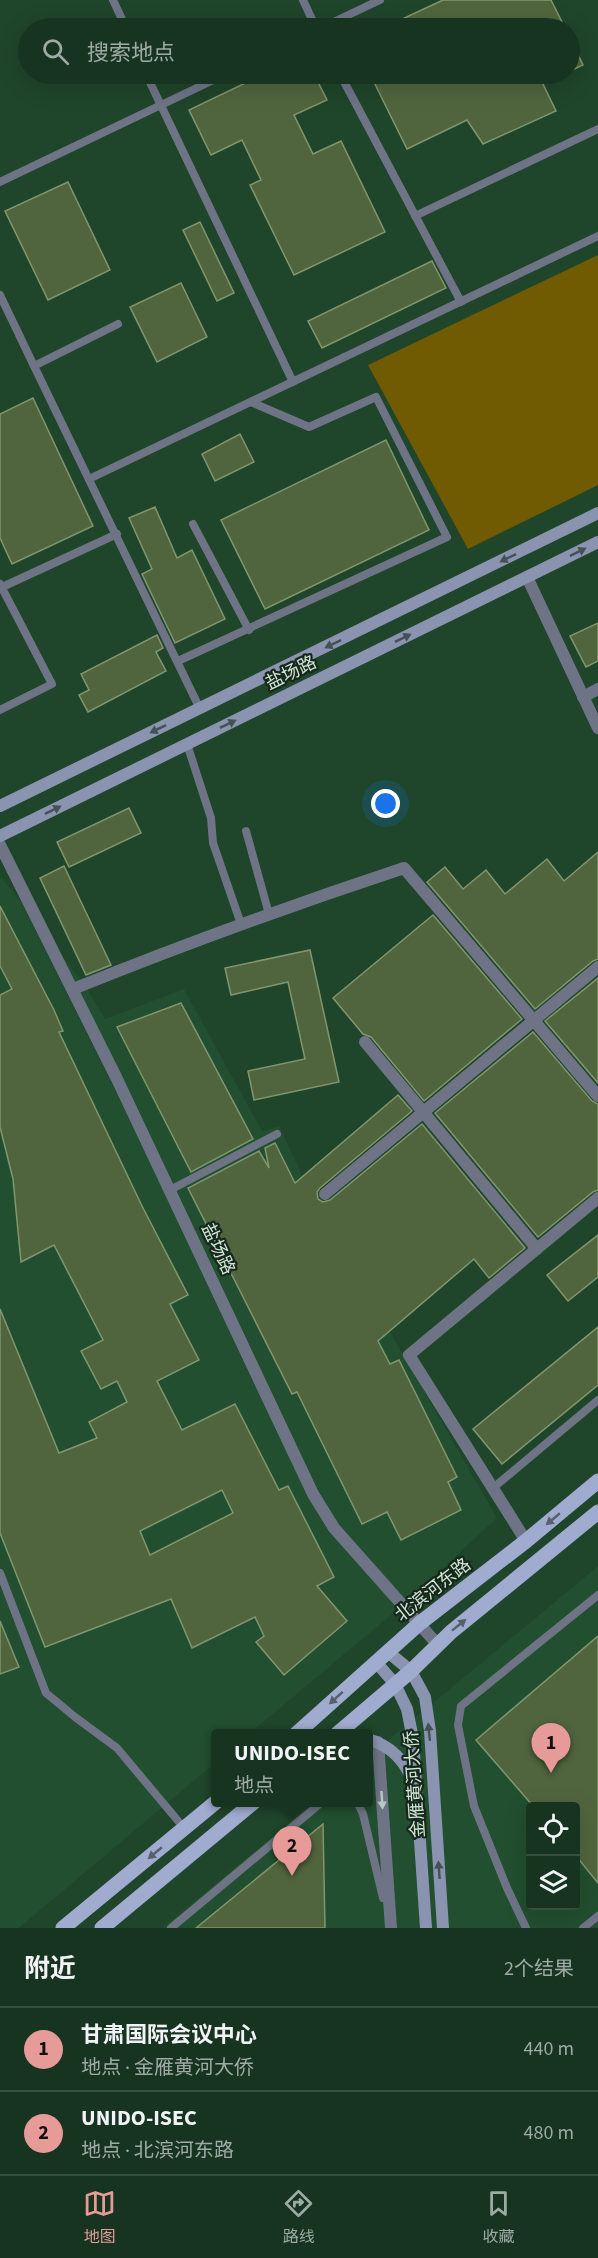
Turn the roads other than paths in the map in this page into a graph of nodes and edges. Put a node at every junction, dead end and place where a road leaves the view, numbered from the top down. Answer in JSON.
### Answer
{"nodes":[{"id":1,"x":113,"y":0,"type":"edge"},
{"id":2,"x":303,"y":0,"type":"edge"},
{"id":3,"x":380,"y":0,"type":"edge"},
{"id":4,"x":121,"y":18,"type":"edge"},
{"id":5,"x":313,"y":18,"type":"edge"},
{"id":6,"x":341,"y":18,"type":"edge"},
{"id":7,"x":152,"y":84,"type":"edge"},
{"id":8,"x":205,"y":84,"type":"edge"},
{"id":9,"x":345,"y":84,"type":"edge"},
{"id":10,"x":161,"y":105,"type":"junction"},
{"id":11,"x":598,"y":129,"type":"edge"},
{"id":12,"x":0,"y":182,"type":"edge"},
{"id":13,"x":416,"y":216,"type":"junction"},
{"id":14,"x":598,"y":236,"type":"edge"},
{"id":15,"x":0,"y":295,"type":"edge"},
{"id":16,"x":461,"y":302,"type":"junction"},
{"id":17,"x":118,"y":324,"type":"dead end"},
{"id":18,"x":34,"y":366,"type":"junction"},
{"id":19,"x":293,"y":382,"type":"junction"},
{"id":20,"x":251,"y":402,"type":"junction"},
{"id":21,"x":89,"y":479,"type":"junction"},
{"id":22,"x":598,"y":513,"type":"edge"},
{"id":23,"x":193,"y":524,"type":"dead end"},
{"id":24,"x":117,"y":534,"type":"junction"},
{"id":25,"x":598,"y":542,"type":"edge"},
{"id":26,"x":527,"y":577,"type":"junction"},
{"id":27,"x":1,"y":586,"type":"edge"},
{"id":28,"x":249,"y":630,"type":"junction"},
{"id":29,"x":178,"y":661,"type":"junction"},
{"id":30,"x":598,"y":689,"type":"edge"},
{"id":31,"x":583,"y":697,"type":"junction"},
{"id":32,"x":200,"y":709,"type":"junction"},
{"id":33,"x":0,"y":710,"type":"edge"},
{"id":34,"x":598,"y":728,"type":"edge"},
{"id":35,"x":187,"y":744,"type":"junction"},
{"id":36,"x":0,"y":806,"type":"edge"},
{"id":37,"x":246,"y":831,"type":"dead end"},
{"id":38,"x":0,"y":836,"type":"edge"},
{"id":39,"x":0,"y":845,"type":"edge"},
{"id":40,"x":268,"y":914,"type":"junction"},
{"id":41,"x":241,"y":924,"type":"junction"},
{"id":42,"x":598,"y":967,"type":"edge"},
{"id":43,"x":73,"y":989,"type":"junction"},
{"id":44,"x":534,"y":1020,"type":"junction"},
{"id":45,"x":365,"y":1042,"type":"dead end"},
{"id":46,"x":598,"y":1096,"type":"edge"},
{"id":47,"x":423,"y":1113,"type":"junction"},
{"id":48,"x":277,"y":1134,"type":"dead end"},
{"id":49,"x":170,"y":1190,"type":"junction"},
{"id":50,"x":326,"y":1194,"type":"dead end"},
{"id":51,"x":598,"y":1198,"type":"edge"},
{"id":52,"x":537,"y":1249,"type":"junction"},
{"id":53,"x":598,"y":1400,"type":"edge"},
{"id":54,"x":598,"y":1481,"type":"edge"},
{"id":55,"x":493,"y":1488,"type":"junction"},
{"id":56,"x":598,"y":1512,"type":"edge"},
{"id":57,"x":526,"y":1541,"type":"junction"},
{"id":58,"x":0,"y":1573,"type":"edge"},
{"id":59,"x":598,"y":1595,"type":"edge"},
{"id":60,"x":420,"y":1623,"type":"junction"},
{"id":61,"x":438,"y":1645,"type":"junction"},
{"id":62,"x":382,"y":1657,"type":"junction"},
{"id":63,"x":411,"y":1671,"type":"junction"},
{"id":64,"x":395,"y":1684,"type":"junction"},
{"id":65,"x":302,"y":1729,"type":"edge"},
{"id":66,"x":343,"y":1729,"type":"edge"},
{"id":67,"x":373,"y":1741,"type":"edge"},
{"id":68,"x":417,"y":1790,"type":"junction"},
{"id":69,"x":211,"y":1806,"type":"edge"},
{"id":70,"x":249,"y":1807,"type":"edge"},
{"id":71,"x":317,"y":1807,"type":"edge"},
{"id":72,"x":359,"y":1807,"type":"edge"},
{"id":73,"x":184,"y":1828,"type":"junction"},
{"id":74,"x":598,"y":1916,"type":"edge"},
{"id":75,"x":63,"y":1928,"type":"edge"},
{"id":76,"x":102,"y":1928,"type":"edge"},
{"id":77,"x":171,"y":1928,"type":"edge"},
{"id":78,"x":385,"y":1928,"type":"edge"},
{"id":79,"x":391,"y":1928,"type":"edge"},
{"id":80,"x":426,"y":1928,"type":"edge"},
{"id":81,"x":443,"y":1928,"type":"edge"},
{"id":82,"x":526,"y":1928,"type":"edge"},
{"id":83,"x":583,"y":1928,"type":"edge"}],
"edges":[{"from":1,"to":4,"type":"lane"},
{"from":2,"to":5,"type":"lane"},
{"from":3,"to":6,"type":"lane"},
{"from":7,"to":10,"type":"lane"},
{"from":8,"to":10,"type":"lane"},
{"from":9,"to":13,"type":"lane"},
{"from":10,"to":12,"type":"lane"},
{"from":10,"to":19,"type":"lane"},
{"from":11,"to":13,"type":"lane"},
{"from":13,"to":16,"type":"lane"},
{"from":14,"to":16,"type":"lane"},
{"from":15,"to":18,"type":"lane"},
{"from":16,"to":19,"type":"lane"},
{"from":17,"to":18,"type":"lane"},
{"from":18,"to":21,"type":"lane"},
{"from":19,"to":20,"type":"lane"},
{"from":20,"to":21,"type":"lane"},
{"from":20,"to":28,"type":"lane"},
{"from":21,"to":24,"type":"lane"},
{"from":22,"to":32,"type":"main road","name":"盐场路","one_way":true},
{"from":23,"to":28,"type":"lane"},
{"from":24,"to":27,"type":"lane"},
{"from":24,"to":29,"type":"lane"},
{"from":26,"to":25,"type":"main road","name":"盐场路","one_way":true},
{"from":26,"to":31,"type":"street"},
{"from":35,"to":26,"type":"main road","name":"盐场路","one_way":true},
{"from":27,"to":33,"type":"lane"},
{"from":28,"to":29,"type":"lane"},
{"from":29,"to":32,"type":"lane"},
{"from":30,"to":31,"type":"street"},
{"from":31,"to":34,"type":"street"},
{"from":32,"to":36,"type":"main road","name":"盐场路","one_way":true},
{"from":38,"to":35,"type":"main road","name":"盐场路","one_way":true},
{"from":35,"to":41,"type":"lane"},
{"from":37,"to":40,"type":"lane"},
{"from":39,"to":43,"type":"street","name":"盐场路"},
{"from":40,"to":41,"type":"street"},
{"from":40,"to":44,"type":"street"},
{"from":41,"to":43,"type":"street"},
{"from":42,"to":44,"type":"street"},
{"from":43,"to":49,"type":"street","name":"盐场路"},
{"from":44,"to":46,"type":"street"},
{"from":44,"to":47,"type":"street"},
{"from":45,"to":47,"type":"street"},
{"from":47,"to":50,"type":"street"},
{"from":47,"to":52,"type":"street"},
{"from":48,"to":49,"type":"lane"},
{"from":49,"to":60,"type":"street","name":"盐场路"},
{"from":51,"to":52,"type":"street"},
{"from":52,"to":55,"type":"street"},
{"from":53,"to":55,"type":"lane"},
{"from":54,"to":57,"type":"main road","name":"北滨河东路","one_way":true},
{"from":55,"to":57,"type":"street"},
{"from":61,"to":56,"type":"main road","one_way":true},
{"from":57,"to":60,"type":"main road","name":"北滨河东路"},
{"from":58,"to":73,"type":"lane"},
{"from":59,"to":82,"type":"lane"},
{"from":60,"to":61,"type":"street","name":"盐场路"},
{"from":60,"to":62,"type":"main road","name":"北滨河东路"},
{"from":61,"to":63,"type":"main road"},
{"from":62,"to":63,"type":"main road","name":"金雁黄河大侨"},
{"from":62,"to":64,"type":"main road","name":"金雁黄河大侨"},
{"from":62,"to":65,"type":"main road","name":"北滨河东路","one_way":true},
{"from":63,"to":64,"type":"main road"},
{"from":81,"to":63,"type":"main road","name":"金雁黄河大侨","one_way":true},
{"from":64,"to":66,"type":"main road"},
{"from":64,"to":68,"type":"main road","name":"金雁黄河大侨"},
{"from":67,"to":68,"type":"main road"},
{"from":67,"to":79,"type":"street","one_way":true},
{"from":68,"to":80,"type":"main road","name":"金雁黄河大侨"},
{"from":69,"to":73,"type":"main road"},
{"from":70,"to":76,"type":"main road"},
{"from":71,"to":77,"type":"lane"},
{"from":72,"to":78,"type":"lane"},
{"from":73,"to":75,"type":"main road","one_way":true},
{"from":74,"to":83,"type":"lane"}]}
